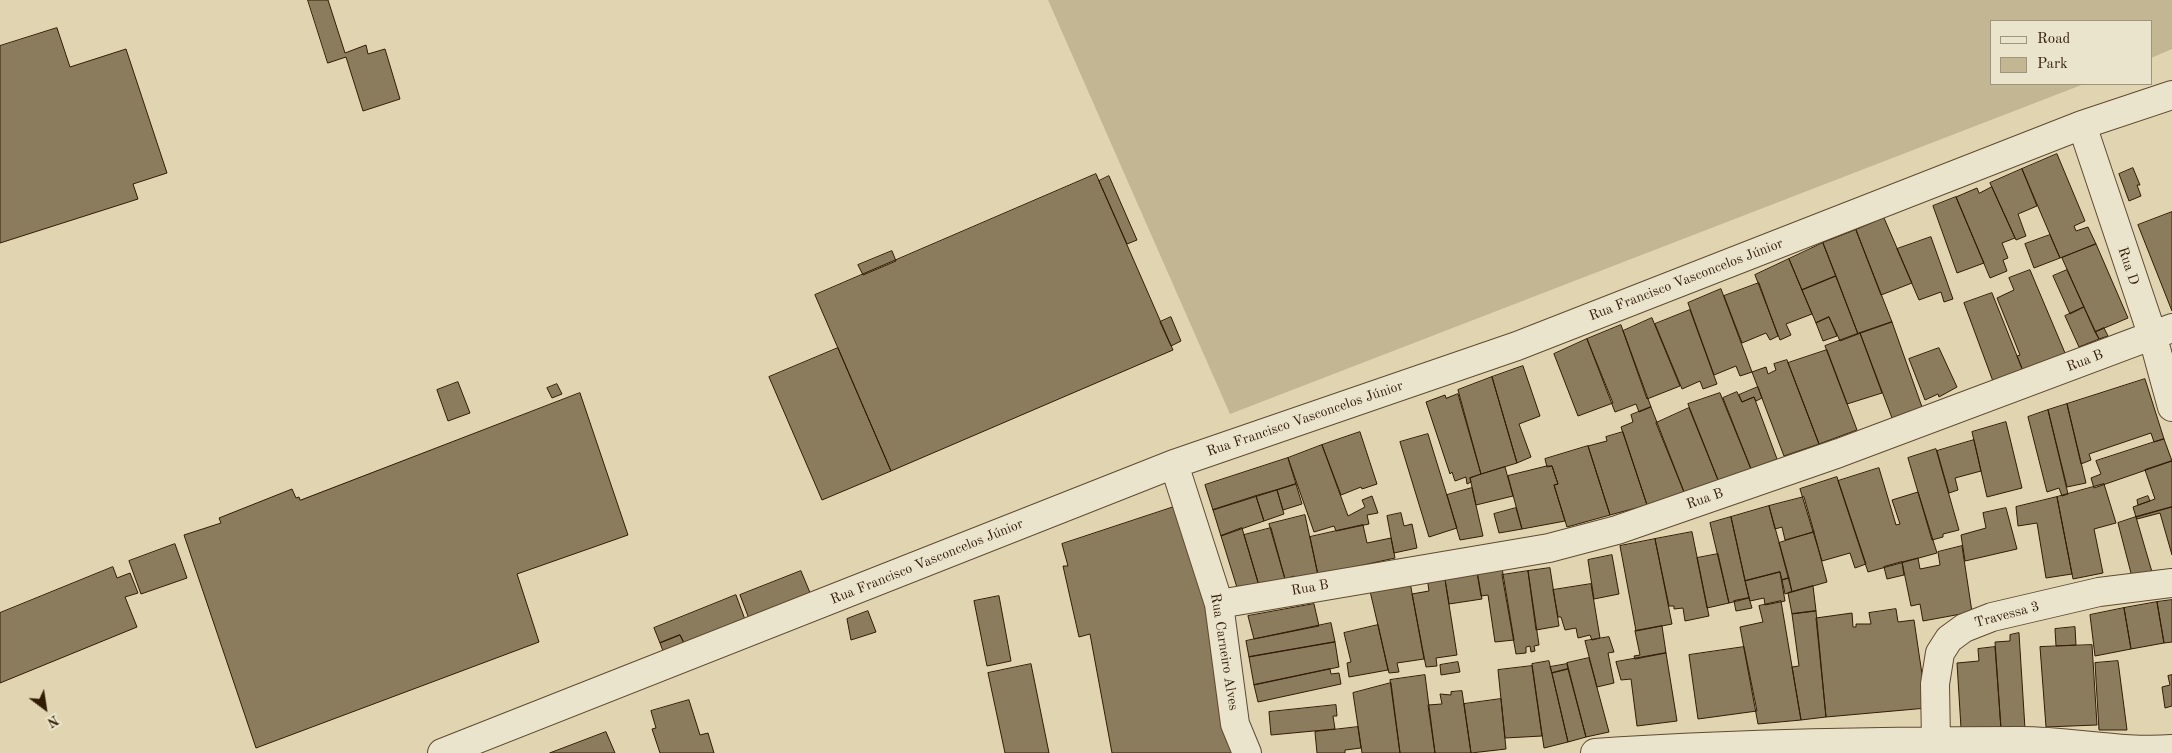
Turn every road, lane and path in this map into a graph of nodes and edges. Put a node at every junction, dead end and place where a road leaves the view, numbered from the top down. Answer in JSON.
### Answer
{"nodes":[{"id":1,"x":2172,"y":95,"type":"edge"},
{"id":2,"x":2082,"y":125,"type":"junction"},
{"id":3,"x":2162,"y":331,"type":"edge"},
{"id":4,"x":2172,"y":407,"type":"edge"},
{"id":5,"x":1174,"y":464,"type":"junction"},
{"id":6,"x":2172,"y":583,"type":"edge"},
{"id":7,"x":1219,"y":604,"type":"junction"},
{"id":8,"x":1936,"y":741,"type":"junction"},
{"id":9,"x":2172,"y":749,"type":"edge"},
{"id":10,"x":442,"y":753,"type":"edge"},
{"id":11,"x":1247,"y":753,"type":"edge"},
{"id":12,"x":1595,"y":753,"type":"edge"}],
"edges":[{"from":1,"to":2,"type":"street","name":"Rua Francisco Vasconcelos Júnior"},
{"from":2,"to":3,"type":"street","name":"Rua D"},
{"from":2,"to":5,"type":"street","name":"Rua Francisco Vasconcelos Júnior"},
{"from":3,"to":4,"type":"street","name":"Rua D"},
{"from":3,"to":7,"type":"street","name":"Rua B"},
{"from":5,"to":7,"type":"street","name":"Rua Carneiro Alves"},
{"from":5,"to":10,"type":"street","name":"Rua Francisco Vasconcelos Júnior"},
{"from":6,"to":8,"type":"street","name":"Travessa 3"},
{"from":7,"to":11,"type":"street","name":"Rua Carneiro Alves"},
{"from":8,"to":9,"type":"street"},
{"from":8,"to":12,"type":"street"}]}
